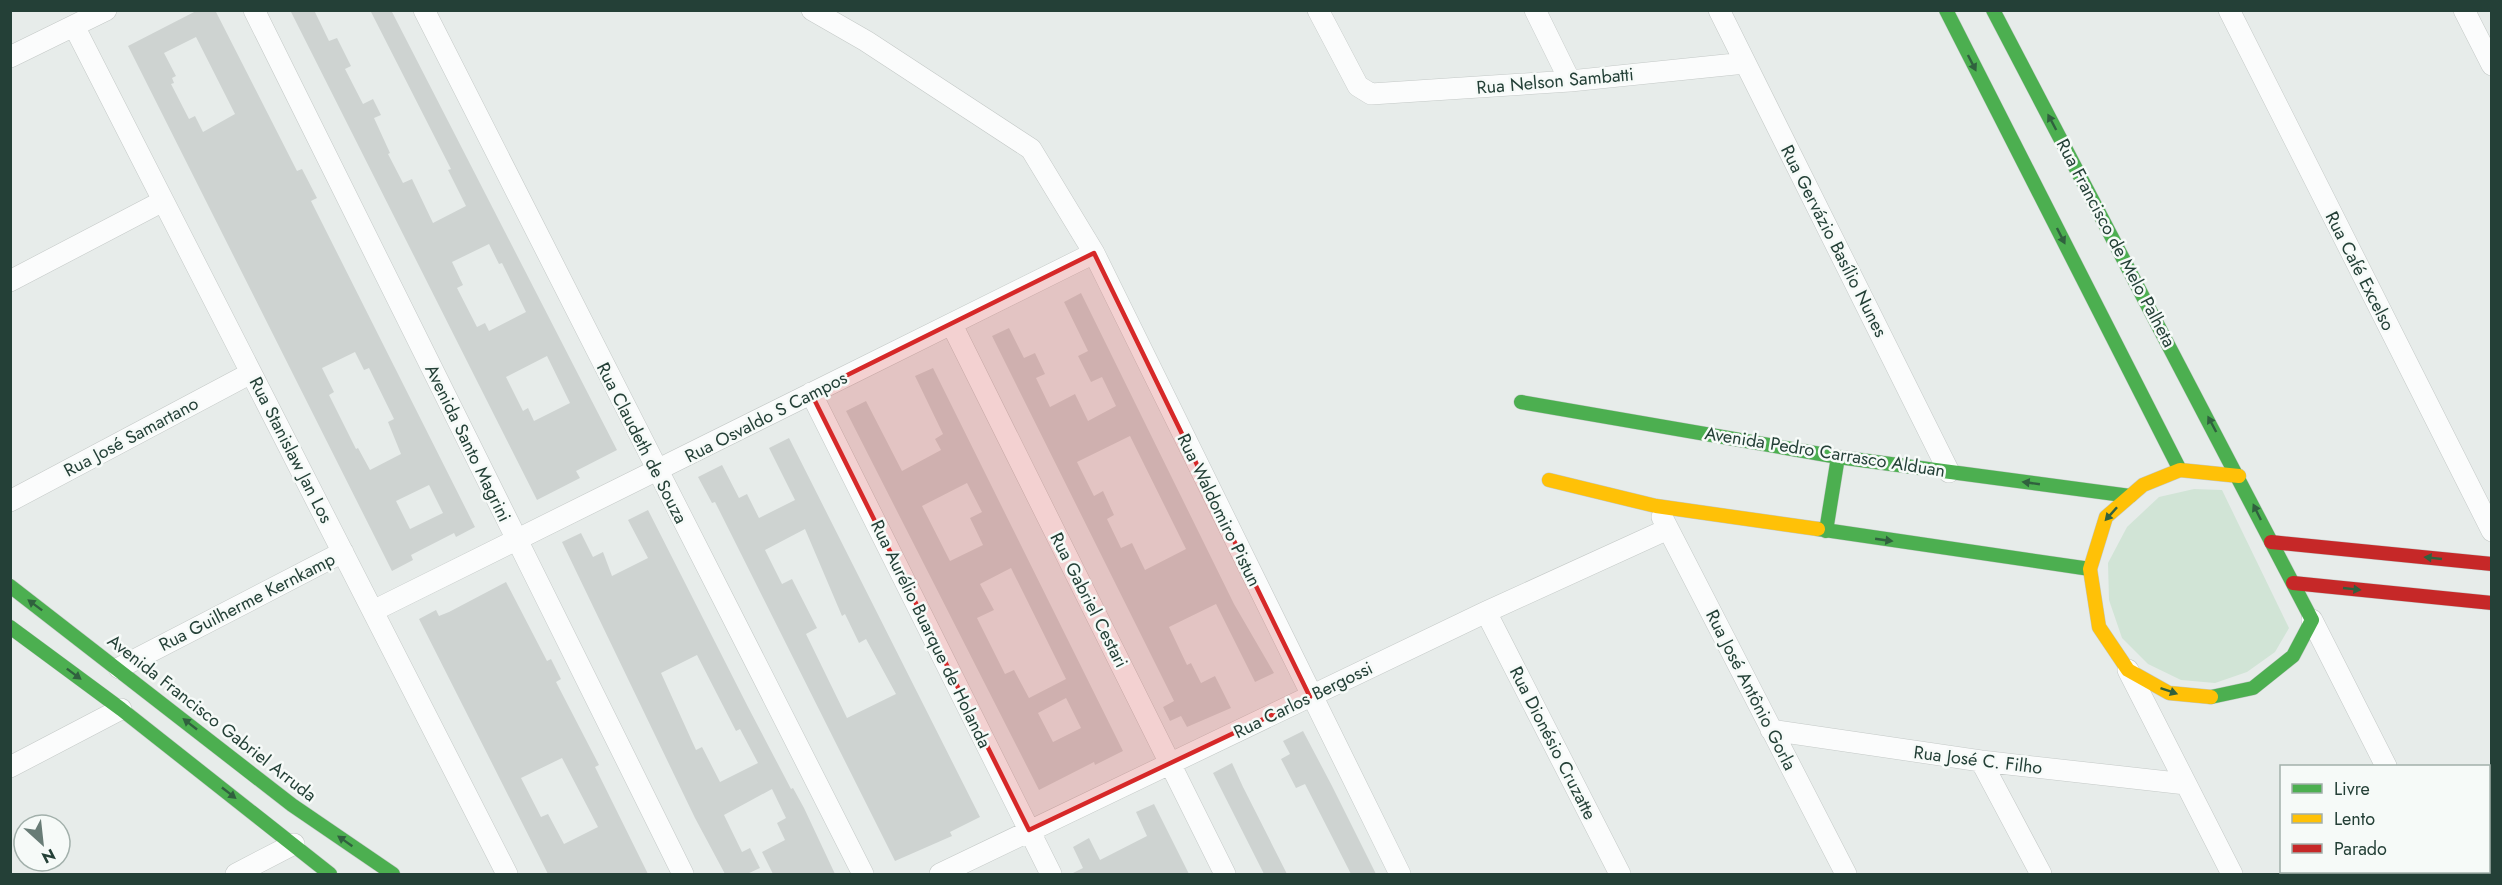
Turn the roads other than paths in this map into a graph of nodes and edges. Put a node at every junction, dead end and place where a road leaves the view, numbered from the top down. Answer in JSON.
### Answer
{"nodes":[{"id":1,"x":106,"y":10,"type":"edge"},
{"id":2,"x":254,"y":10,"type":"edge"},
{"id":3,"x":424,"y":10,"type":"edge"},
{"id":4,"x":812,"y":10,"type":"edge"},
{"id":5,"x":1318,"y":10,"type":"edge"},
{"id":6,"x":1535,"y":10,"type":"edge"},
{"id":7,"x":1719,"y":10,"type":"edge"},
{"id":8,"x":1946,"y":10,"type":"edge"},
{"id":9,"x":1993,"y":10,"type":"edge"},
{"id":10,"x":2229,"y":10,"type":"edge"},
{"id":11,"x":2464,"y":10,"type":"edge"},
{"id":12,"x":74,"y":26,"type":"junction"},
{"id":13,"x":10,"y":57,"type":"edge"},
{"id":14,"x":1745,"y":63,"type":"junction"},
{"id":15,"x":2492,"y":65,"type":"edge"},
{"id":16,"x":1570,"y":81,"type":"junction"},
{"id":17,"x":163,"y":201,"type":"junction"},
{"id":18,"x":1094,"y":254,"type":"junction"},
{"id":19,"x":10,"y":281,"type":"edge"},
{"id":20,"x":952,"y":325,"type":"junction"},
{"id":21,"x":251,"y":374,"type":"junction"},
{"id":22,"x":811,"y":393,"type":"junction"},
{"id":23,"x":1521,"y":402,"type":"dead end"},
{"id":24,"x":1838,"y":457,"type":"junction"},
{"id":25,"x":2180,"y":470,"type":"junction"},
{"id":26,"x":656,"y":471,"type":"junction"},
{"id":27,"x":1949,"y":472,"type":"junction"},
{"id":28,"x":2239,"y":476,"type":"junction"},
{"id":29,"x":1549,"y":480,"type":"dead end"},
{"id":30,"x":2130,"y":496,"type":"junction"},
{"id":31,"x":10,"y":501,"type":"edge"},
{"id":32,"x":1656,"y":506,"type":"junction"},
{"id":33,"x":1668,"y":529,"type":"junction"},
{"id":34,"x":1826,"y":531,"type":"junction"},
{"id":35,"x":2492,"y":531,"type":"edge"},
{"id":36,"x":517,"y":541,"type":"junction"},
{"id":37,"x":2271,"y":542,"type":"junction"},
{"id":38,"x":343,"y":552,"type":"junction"},
{"id":39,"x":2492,"y":564,"type":"edge"},
{"id":40,"x":2090,"y":569,"type":"junction"},
{"id":41,"x":2293,"y":583,"type":"junction"},
{"id":42,"x":10,"y":586,"type":"edge"},
{"id":43,"x":2492,"y":603,"type":"edge"},
{"id":44,"x":373,"y":611,"type":"junction"},
{"id":45,"x":1486,"y":612,"type":"junction"},
{"id":46,"x":2312,"y":620,"type":"junction"},
{"id":47,"x":10,"y":627,"type":"edge"},
{"id":48,"x":119,"y":668,"type":"junction"},
{"id":49,"x":2128,"y":669,"type":"junction"},
{"id":50,"x":1310,"y":697,"type":"junction"},
{"id":51,"x":121,"y":709,"type":"junction"},
{"id":52,"x":1771,"y":730,"type":"junction"},
{"id":53,"x":1981,"y":761,"type":"junction"},
{"id":54,"x":1171,"y":763,"type":"junction"},
{"id":55,"x":2385,"y":765,"type":"edge"},
{"id":56,"x":10,"y":767,"type":"edge"},
{"id":57,"x":2186,"y":784,"type":"junction"},
{"id":58,"x":1029,"y":830,"type":"junction"},
{"id":59,"x":294,"y":844,"type":"junction"},
{"id":60,"x":236,"y":874,"type":"edge"},
{"id":61,"x":330,"y":874,"type":"edge"},
{"id":62,"x":393,"y":874,"type":"edge"},
{"id":63,"x":507,"y":874,"type":"edge"},
{"id":64,"x":683,"y":874,"type":"edge"},
{"id":65,"x":863,"y":874,"type":"edge"},
{"id":66,"x":940,"y":874,"type":"edge"},
{"id":67,"x":1051,"y":874,"type":"edge"},
{"id":68,"x":1226,"y":874,"type":"edge"},
{"id":69,"x":1400,"y":874,"type":"edge"},
{"id":70,"x":1620,"y":874,"type":"edge"},
{"id":71,"x":1846,"y":874,"type":"edge"},
{"id":72,"x":2041,"y":874,"type":"edge"},
{"id":73,"x":2232,"y":874,"type":"edge"}],
"edges":[{"from":1,"to":12,"type":"street"},
{"from":2,"to":36,"type":"street","name":"Avenida Santo Magrini"},
{"from":3,"to":26,"type":"street","name":"Rua Claudeth de Souza"},
{"from":4,"to":18,"type":"street","name":"Rua Waldomiro Pistun"},
{"from":5,"to":16,"type":"street","name":"Rua Nelson Sambatti"},
{"from":6,"to":16,"type":"street"},
{"from":7,"to":14,"type":"street","name":"Rua Gervázio Basílio Nunes"},
{"from":8,"to":25,"type":"street","one_way":true},
{"from":28,"to":9,"type":"street","name":"Rua Francisco de Melo Palheta","one_way":true},
{"from":10,"to":35,"type":"street","name":"Rua Café Excelso"},
{"from":11,"to":15,"type":"street"},
{"from":12,"to":13,"type":"street"},
{"from":12,"to":17,"type":"street","name":"Rua Stanislaw Jan Los"},
{"from":14,"to":16,"type":"street","name":"Rua Nelson Sambatti"},
{"from":14,"to":27,"type":"street","name":"Rua Gervázio Basílio Nunes"},
{"from":17,"to":19,"type":"street"},
{"from":17,"to":21,"type":"street","name":"Rua Stanislaw Jan Los"},
{"from":18,"to":20,"type":"street","name":"Rua Osvaldo S Campos"},
{"from":18,"to":50,"type":"street","name":"Rua Waldomiro Pistun"},
{"from":20,"to":22,"type":"street","name":"Rua Osvaldo S Campos"},
{"from":20,"to":54,"type":"street","name":"Rua Gabriel Cestari"},
{"from":21,"to":31,"type":"street","name":"Rua José Samartano"},
{"from":21,"to":38,"type":"street","name":"Rua Stanislaw Jan Los"},
{"from":22,"to":26,"type":"street","name":"Rua Osvaldo S Campos"},
{"from":22,"to":58,"type":"street","name":"Rua Aurélio Buarque de Holanda"},
{"from":23,"to":24,"type":"street","name":"Avenida Pedro Carrasco Alduan"},
{"from":24,"to":27,"type":"street","name":"Avenida Pedro Carrasco Alduan"},
{"from":24,"to":34,"type":"street"},
{"from":25,"to":28,"type":"street"},
{"from":25,"to":30,"type":"street"},
{"from":26,"to":36,"type":"street","name":"Rua Osvaldo S Campos"},
{"from":26,"to":65,"type":"street","name":"Rua Claudeth de Souza"},
{"from":30,"to":27,"type":"street","name":"Avenida Pedro Carrasco Alduan","one_way":true},
{"from":37,"to":28,"type":"street","name":"Rua Francisco de Melo Palheta","one_way":true},
{"from":29,"to":32,"type":"street"},
{"from":30,"to":40,"type":"street","one_way":true},
{"from":32,"to":33,"type":"street","name":"Rua José Antônio Gorla"},
{"from":32,"to":34,"type":"street"},
{"from":33,"to":45,"type":"street","name":"Rua Carlos Bergossi"},
{"from":33,"to":52,"type":"street","name":"Rua José Antônio Gorla"},
{"from":34,"to":40,"type":"street","one_way":true},
{"from":36,"to":44,"type":"street","name":"Rua Osvaldo S Campos"},
{"from":36,"to":64,"type":"street","name":"Avenida Santo Magrini"},
{"from":39,"to":37,"type":"street","one_way":true},
{"from":37,"to":41,"type":"street","name":"Rua Francisco de Melo Palheta"},
{"from":38,"to":44,"type":"street","name":"Rua Stanislaw Jan Los"},
{"from":38,"to":48,"type":"street","name":"Rua Guilherme Kernkamp"},
{"from":40,"to":49,"type":"street"},
{"from":41,"to":43,"type":"street","one_way":true},
{"from":41,"to":46,"type":"street","name":"Rua Francisco de Melo Palheta"},
{"from":48,"to":42,"type":"street","name":"Avenida Francisco Gabriel Arruda","one_way":true},
{"from":44,"to":63,"type":"street","name":"Rua Stanislaw Jan Los"},
{"from":45,"to":50,"type":"street","name":"Rua Carlos Bergossi"},
{"from":45,"to":70,"type":"street","name":"Rua Dionésio Cruzatte"},
{"from":49,"to":46,"type":"street","one_way":true},
{"from":46,"to":55,"type":"street"},
{"from":47,"to":51,"type":"street","one_way":true},
{"from":62,"to":48,"type":"street","name":"Avenida Francisco Gabriel Arruda","one_way":true},
{"from":49,"to":57,"type":"street"},
{"from":50,"to":54,"type":"street","name":"Rua Carlos Bergossi"},
{"from":50,"to":69,"type":"street","name":"Rua Waldomiro Pistun"},
{"from":51,"to":56,"type":"street"},
{"from":51,"to":59,"type":"street","one_way":true},
{"from":52,"to":53,"type":"street","name":"Rua José C. Filho"},
{"from":52,"to":71,"type":"street","name":"Rua José Antônio Gorla"},
{"from":53,"to":57,"type":"street","name":"Rua José C. Filho"},
{"from":53,"to":72,"type":"street"},
{"from":54,"to":58,"type":"street","name":"Rua Carlos Bergossi"},
{"from":54,"to":68,"type":"street","name":"Rua Gabriel Cestari"},
{"from":57,"to":73,"type":"street"},
{"from":58,"to":66,"type":"street","name":"Rua Carlos Bergossi"},
{"from":58,"to":67,"type":"street","name":"Rua Aurélio Buarque de Holanda"},
{"from":59,"to":60,"type":"street"},
{"from":59,"to":61,"type":"street"}]}
